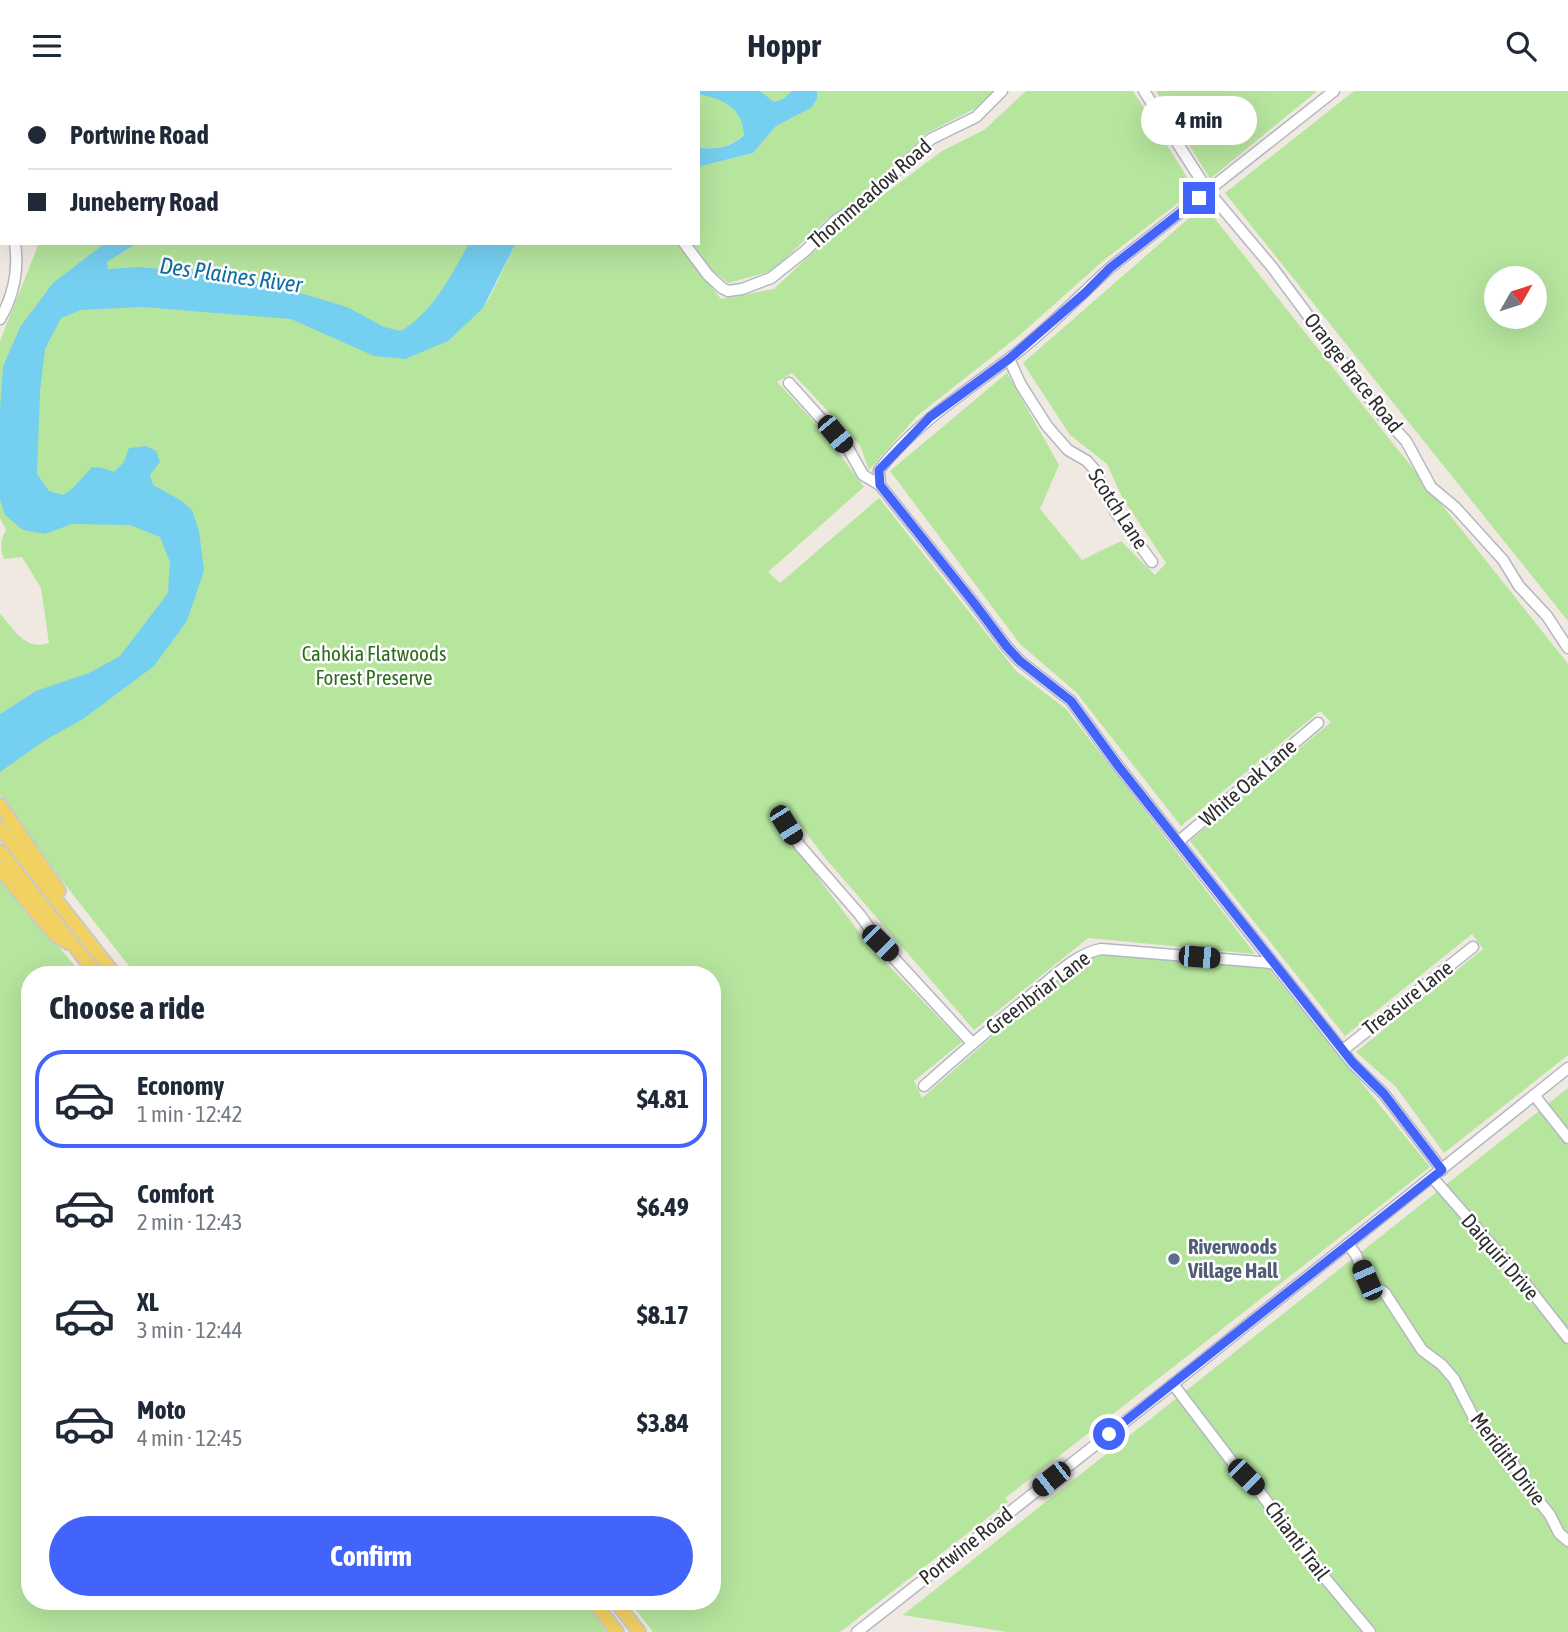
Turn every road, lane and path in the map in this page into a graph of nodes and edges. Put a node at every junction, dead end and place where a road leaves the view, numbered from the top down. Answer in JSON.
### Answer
{"nodes":[{"id":1,"x":1002,"y":91,"type":"edge"},
{"id":2,"x":1144,"y":91,"type":"edge"},
{"id":3,"x":1334,"y":91,"type":"edge"},
{"id":4,"x":1208,"y":191,"type":"junction"},
{"id":5,"x":15,"y":245,"type":"edge"},
{"id":6,"x":686,"y":245,"type":"edge"},
{"id":7,"x":0,"y":319,"type":"edge"},
{"id":8,"x":1009,"y":359,"type":"junction"},
{"id":9,"x":789,"y":383,"type":"dead end"},
{"id":10,"x":880,"y":485,"type":"junction"},
{"id":11,"x":1153,"y":562,"type":"dead end"},
{"id":12,"x":1568,"y":648,"type":"edge"},
{"id":13,"x":1318,"y":723,"type":"dead end"},
{"id":14,"x":0,"y":805,"type":"edge"},
{"id":15,"x":786,"y":825,"type":"dead end"},
{"id":16,"x":0,"y":828,"type":"edge"},
{"id":17,"x":1178,"y":842,"type":"junction"},
{"id":18,"x":0,"y":851,"type":"edge"},
{"id":19,"x":0,"y":869,"type":"edge"},
{"id":20,"x":79,"y":942,"type":"junction"},
{"id":21,"x":1474,"y":947,"type":"dead end"},
{"id":22,"x":1273,"y":963,"type":"junction"},
{"id":23,"x":92,"y":966,"type":"edge"},
{"id":24,"x":105,"y":966,"type":"edge"},
{"id":25,"x":972,"y":1043,"type":"junction"},
{"id":26,"x":1343,"y":1050,"type":"junction"},
{"id":27,"x":1568,"y":1068,"type":"edge"},
{"id":28,"x":924,"y":1086,"type":"dead end"},
{"id":29,"x":1534,"y":1095,"type":"junction"},
{"id":30,"x":1568,"y":1138,"type":"edge"},
{"id":31,"x":1442,"y":1170,"type":"junction"},
{"id":32,"x":1432,"y":1177,"type":"junction"},
{"id":33,"x":1348,"y":1244,"type":"junction"},
{"id":34,"x":1568,"y":1338,"type":"edge"},
{"id":35,"x":1173,"y":1384,"type":"junction"},
{"id":36,"x":1568,"y":1541,"type":"edge"},
{"id":37,"x":600,"y":1610,"type":"edge"},
{"id":38,"x":622,"y":1610,"type":"edge"},
{"id":39,"x":617,"y":1632,"type":"edge"},
{"id":40,"x":639,"y":1632,"type":"edge"},
{"id":41,"x":857,"y":1632,"type":"edge"},
{"id":42,"x":1370,"y":1632,"type":"edge"}],
"edges":[{"from":1,"to":6,"type":"street","name":"Thornmeadow Road"},
{"from":2,"to":4,"type":"street","name":"Orange Brace Road"},
{"from":3,"to":4,"type":"street"},
{"from":4,"to":8,"type":"street"},
{"from":4,"to":12,"type":"street","name":"Orange Brace Road"},
{"from":5,"to":7,"type":"street"},
{"from":8,"to":10,"type":"street"},
{"from":8,"to":11,"type":"street","name":"Scotch Lane"},
{"from":9,"to":10,"type":"street"},
{"from":10,"to":17,"type":"street"},
{"from":13,"to":17,"type":"street","name":"White Oak Lane"},
{"from":14,"to":20,"type":"main road"},
{"from":15,"to":25,"type":"street","name":"Greenbriar Lane"},
{"from":16,"to":20,"type":"main road"},
{"from":17,"to":22,"type":"street"},
{"from":18,"to":20,"type":"main road"},
{"from":19,"to":20,"type":"main road"},
{"from":20,"to":23,"type":"main road"},
{"from":20,"to":24,"type":"main road"},
{"from":21,"to":26,"type":"street","name":"Treasure Lane"},
{"from":22,"to":25,"type":"street","name":"Greenbriar Lane"},
{"from":22,"to":26,"type":"street"},
{"from":25,"to":28,"type":"street","name":"Greenbriar Lane"},
{"from":26,"to":31,"type":"street"},
{"from":27,"to":29,"type":"street","name":"Portwine Road"},
{"from":29,"to":30,"type":"street"},
{"from":29,"to":31,"type":"street","name":"Portwine Road"},
{"from":31,"to":32,"type":"street","name":"Portwine Road"},
{"from":32,"to":33,"type":"street","name":"Portwine Road"},
{"from":32,"to":34,"type":"street","name":"Daiquiri Drive"},
{"from":33,"to":35,"type":"street","name":"Portwine Road"},
{"from":33,"to":36,"type":"street","name":"Meridith Drive"},
{"from":35,"to":41,"type":"street","name":"Portwine Road"},
{"from":35,"to":42,"type":"street","name":"Chianti Trail"},
{"from":37,"to":39,"type":"main road"},
{"from":38,"to":40,"type":"main road"}]}
